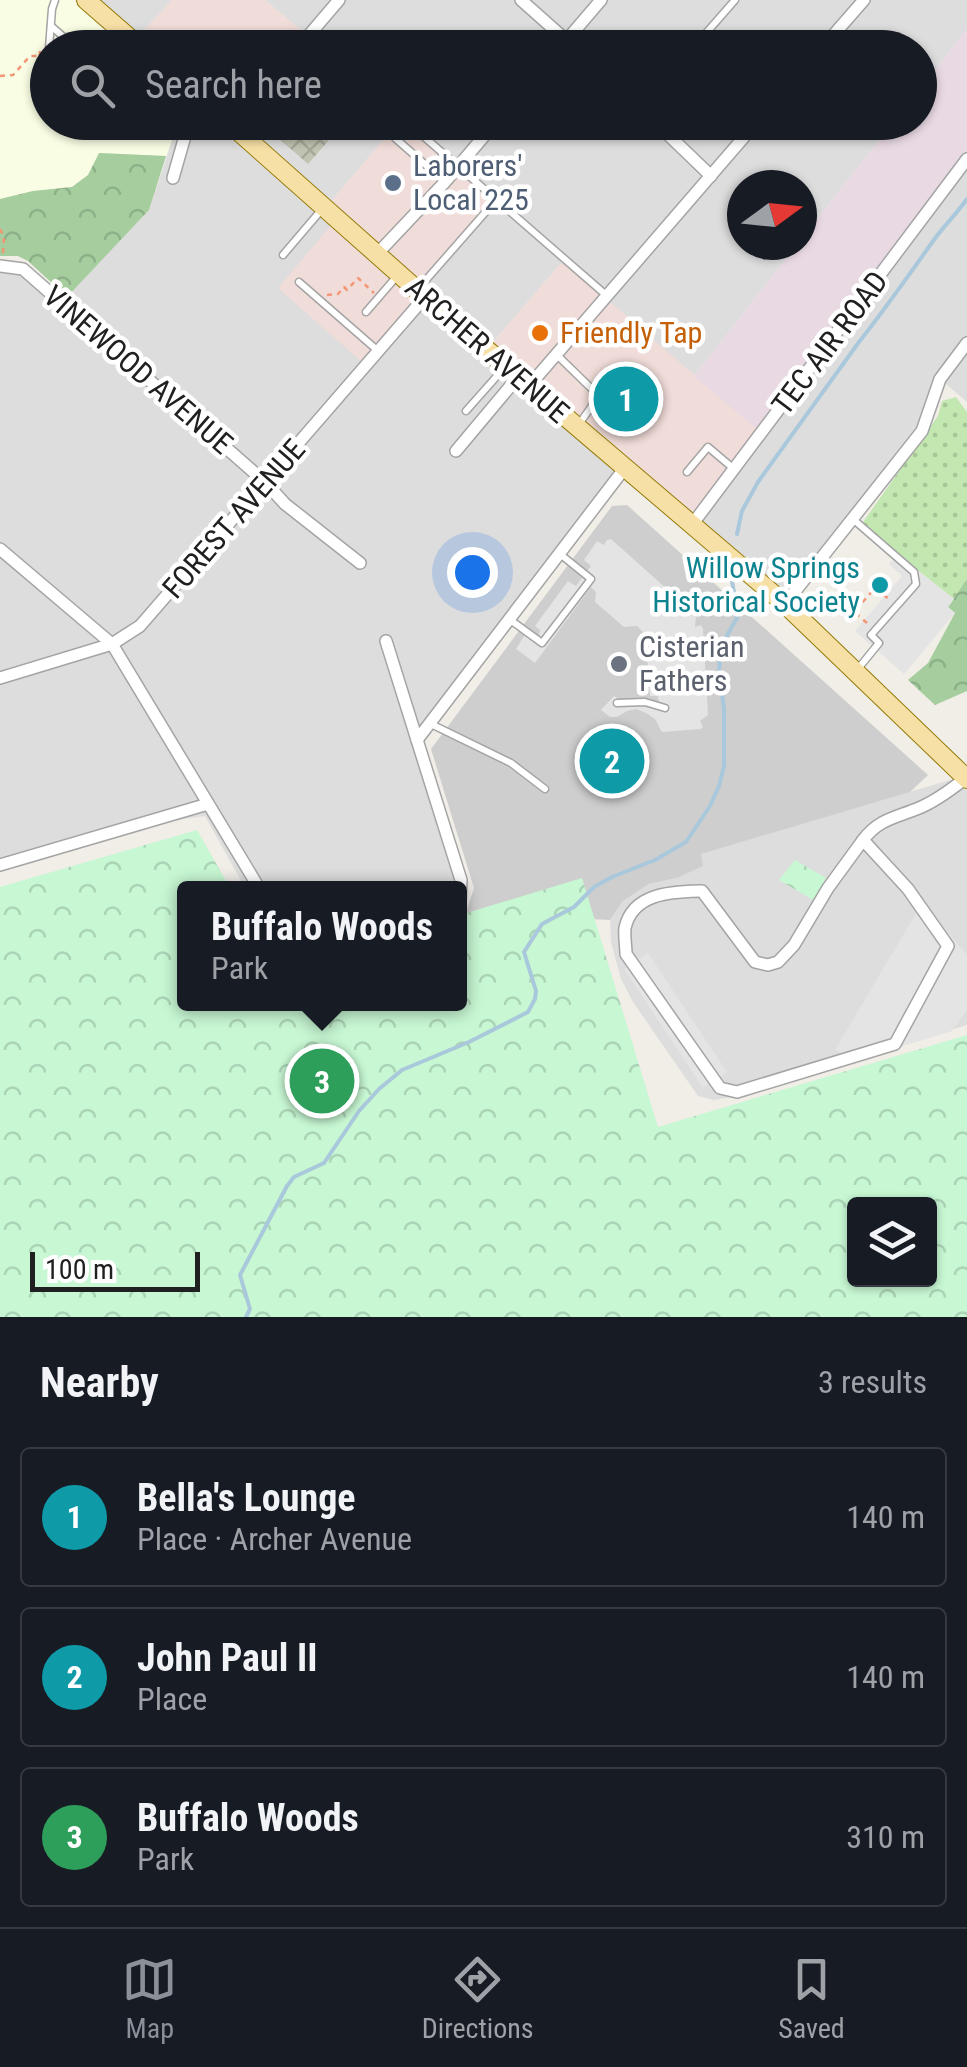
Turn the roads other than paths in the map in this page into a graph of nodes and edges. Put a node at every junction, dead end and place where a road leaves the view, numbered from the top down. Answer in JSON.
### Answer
{"nodes":[{"id":1,"x":55,"y":0,"type":"edge"},
{"id":2,"x":86,"y":0,"type":"edge"},
{"id":3,"x":340,"y":0,"type":"edge"},
{"id":4,"x":520,"y":0,"type":"edge"},
{"id":5,"x":602,"y":0,"type":"edge"},
{"id":6,"x":735,"y":0,"type":"edge"},
{"id":7,"x":864,"y":0,"type":"edge"},
{"id":8,"x":50,"y":25,"type":"junction"},
{"id":9,"x":50,"y":30,"type":"edge"},
{"id":10,"x":56,"y":30,"type":"edge"},
{"id":11,"x":120,"y":30,"type":"edge"},
{"id":12,"x":313,"y":30,"type":"edge"},
{"id":13,"x":551,"y":30,"type":"edge"},
{"id":14,"x":579,"y":30,"type":"edge"},
{"id":15,"x":709,"y":30,"type":"edge"},
{"id":16,"x":838,"y":30,"type":"edge"},
{"id":17,"x":184,"y":140,"type":"edge"},
{"id":18,"x":248,"y":140,"type":"edge"},
{"id":19,"x":398,"y":140,"type":"edge"},
{"id":20,"x":428,"y":140,"type":"edge"},
{"id":21,"x":481,"y":140,"type":"edge"},
{"id":22,"x":674,"y":140,"type":"edge"},
{"id":23,"x":742,"y":140,"type":"edge"},
{"id":24,"x":967,"y":159,"type":"edge"},
{"id":25,"x":459,"y":166,"type":"junction"},
{"id":26,"x":711,"y":176,"type":"junction"},
{"id":27,"x":173,"y":178,"type":"dead end"},
{"id":28,"x":445,"y":182,"type":"junction"},
{"id":29,"x":497,"y":199,"type":"junction"},
{"id":30,"x":324,"y":207,"type":"junction"},
{"id":31,"x":377,"y":254,"type":"junction"},
{"id":32,"x":283,"y":255,"type":"dead end"},
{"id":33,"x":2,"y":265,"type":"edge"},
{"id":34,"x":399,"y":274,"type":"junction"},
{"id":35,"x":300,"y":282,"type":"dead end"},
{"id":36,"x":421,"y":294,"type":"junction"},
{"id":37,"x":607,"y":296,"type":"junction"},
{"id":38,"x":366,"y":312,"type":"dead end"},
{"id":39,"x":967,"y":343,"type":"edge"},
{"id":40,"x":378,"y":351,"type":"junction"},
{"id":41,"x":556,"y":354,"type":"junction"},
{"id":42,"x":518,"y":376,"type":"junction"},
{"id":43,"x":466,"y":411,"type":"dead end"},
{"id":44,"x":576,"y":428,"type":"junction"},
{"id":45,"x":456,"y":451,"type":"dead end"},
{"id":46,"x":624,"y":469,"type":"junction"},
{"id":47,"x":735,"y":469,"type":"junction"},
{"id":48,"x":687,"y":472,"type":"dead end"},
{"id":49,"x":266,"y":483,"type":"junction"},
{"id":50,"x":854,"y":520,"type":"junction"},
{"id":51,"x":691,"y":526,"type":"junction"},
{"id":52,"x":0,"y":549,"type":"edge"},
{"id":53,"x":559,"y":553,"type":"junction"},
{"id":54,"x":360,"y":562,"type":"dead end"},
{"id":55,"x":785,"y":604,"type":"junction"},
{"id":56,"x":509,"y":619,"type":"junction"},
{"id":57,"x":386,"y":641,"type":"dead end"},
{"id":58,"x":112,"y":644,"type":"junction"},
{"id":59,"x":856,"y":671,"type":"junction"},
{"id":60,"x":0,"y":678,"type":"edge"},
{"id":61,"x":617,"y":703,"type":"dead end"},
{"id":62,"x":665,"y":708,"type":"dead end"},
{"id":63,"x":430,"y":724,"type":"junction"},
{"id":64,"x":417,"y":740,"type":"junction"},
{"id":65,"x":967,"y":778,"type":"edge"},
{"id":66,"x":545,"y":789,"type":"dead end"},
{"id":67,"x":208,"y":804,"type":"junction"},
{"id":68,"x":863,"y":840,"type":"junction"},
{"id":69,"x":0,"y":865,"type":"edge"},
{"id":70,"x":254,"y":881,"type":"edge"},
{"id":71,"x":461,"y":881,"type":"edge"}],
"edges":[{"from":1,"to":8,"type":"lane"},
{"from":2,"to":11,"type":"main road"},
{"from":3,"to":12,"type":"street"},
{"from":4,"to":13,"type":"street"},
{"from":5,"to":14,"type":"street"},
{"from":6,"to":15,"type":"lane"},
{"from":7,"to":16,"type":"street"},
{"from":8,"to":9,"type":"lane"},
{"from":8,"to":10,"type":"lane"},
{"from":17,"to":27,"type":"street"},
{"from":18,"to":30,"type":"main road","name":"ARCHER AVENUE"},
{"from":19,"to":28,"type":"lane"},
{"from":20,"to":25,"type":"lane"},
{"from":21,"to":25,"type":"street"},
{"from":22,"to":26,"type":"street"},
{"from":23,"to":26,"type":"street"},
{"from":24,"to":47,"type":"street","name":"TEC AIR ROAD"},
{"from":25,"to":28,"type":"street"},
{"from":25,"to":29,"type":"lane"},
{"from":26,"to":37,"type":"street"},
{"from":28,"to":31,"type":"street"},
{"from":29,"to":36,"type":"lane"},
{"from":29,"to":37,"type":"lane"},
{"from":30,"to":31,"type":"main road","name":"ARCHER AVENUE"},
{"from":30,"to":32,"type":"lane"},
{"from":31,"to":34,"type":"main road","name":"ARCHER AVENUE"},
{"from":33,"to":49,"type":"street","name":"VINEWOOD AVENUE"},
{"from":34,"to":36,"type":"main road","name":"ARCHER AVENUE"},
{"from":34,"to":38,"type":"lane"},
{"from":35,"to":40,"type":"lane"},
{"from":36,"to":40,"type":"street","name":"FOREST AVENUE"},
{"from":36,"to":42,"type":"main road","name":"ARCHER AVENUE"},
{"from":37,"to":41,"type":"street"},
{"from":39,"to":50,"type":"street"},
{"from":40,"to":49,"type":"street","name":"FOREST AVENUE"},
{"from":41,"to":42,"type":"street"},
{"from":41,"to":44,"type":"lane"},
{"from":42,"to":43,"type":"lane"},
{"from":42,"to":44,"type":"main road","name":"ARCHER AVENUE"},
{"from":42,"to":45,"type":"street"},
{"from":44,"to":46,"type":"main road","name":"ARCHER AVENUE"},
{"from":46,"to":51,"type":"main road","name":"ARCHER AVENUE"},
{"from":46,"to":53,"type":"street"},
{"from":47,"to":48,"type":"lane"},
{"from":47,"to":51,"type":"street","name":"TEC AIR ROAD"},
{"from":49,"to":54,"type":"street","name":"VINEWOOD AVENUE"},
{"from":49,"to":58,"type":"street","name":"FOREST AVENUE"},
{"from":50,"to":55,"type":"street"},
{"from":50,"to":59,"type":"lane"},
{"from":51,"to":55,"type":"main road","name":"ARCHER AVENUE"},
{"from":52,"to":58,"type":"street"},
{"from":53,"to":56,"type":"street"},
{"from":53,"to":56,"type":"lane"},
{"from":55,"to":59,"type":"main road","name":"ARCHER AVENUE"},
{"from":56,"to":63,"type":"street"},
{"from":57,"to":64,"type":"street"},
{"from":58,"to":60,"type":"street","name":"FOREST AVENUE"},
{"from":58,"to":67,"type":"street"},
{"from":59,"to":65,"type":"main road","name":"ARCHER AVENUE"},
{"from":61,"to":62,"type":"lane"},
{"from":63,"to":64,"type":"street"},
{"from":63,"to":66,"type":"lane"},
{"from":64,"to":71,"type":"street"},
{"from":65,"to":68,"type":"street"},
{"from":67,"to":69,"type":"street"},
{"from":67,"to":70,"type":"street"},
{"from":68,"to":68,"type":"street"}]}
